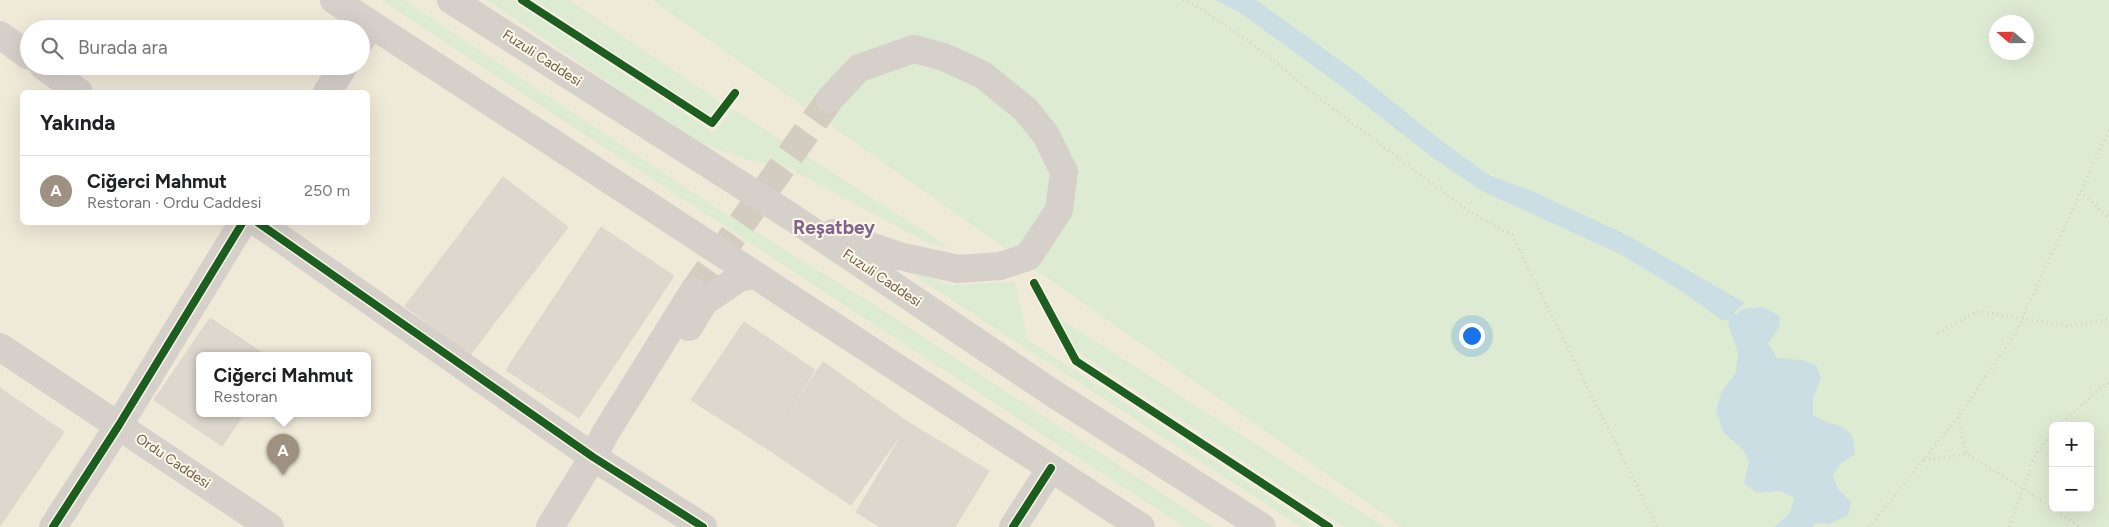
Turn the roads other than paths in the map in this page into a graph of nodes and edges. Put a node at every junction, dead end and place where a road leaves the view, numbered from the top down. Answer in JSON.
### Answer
{"nodes":[{"id":1,"x":334,"y":0,"type":"edge"},
{"id":2,"x":451,"y":0,"type":"edge"},
{"id":3,"x":354,"y":20,"type":"edge"},
{"id":4,"x":0,"y":35,"type":"edge"},
{"id":5,"x":370,"y":35,"type":"edge"},
{"id":6,"x":20,"y":49,"type":"edge"},
{"id":7,"x":55,"y":75,"type":"edge"},
{"id":8,"x":338,"y":75,"type":"edge"},
{"id":9,"x":76,"y":90,"type":"edge"},
{"id":10,"x":328,"y":90,"type":"edge"},
{"id":11,"x":830,"y":99,"type":"tunnel mouth"},
{"id":12,"x":792,"y":218,"type":"junction"},
{"id":13,"x":241,"y":225,"type":"edge"},
{"id":14,"x":262,"y":225,"type":"edge"},
{"id":15,"x":754,"y":275,"type":"junction"},
{"id":16,"x":693,"y":292,"type":"tunnel mouth"},
{"id":17,"x":0,"y":347,"type":"edge"},
{"id":18,"x":119,"y":425,"type":"junction"},
{"id":19,"x":606,"y":432,"type":"junction"},
{"id":20,"x":593,"y":457,"type":"junction"},
{"id":21,"x":1051,"y":468,"type":"junction"},
{"id":22,"x":53,"y":527,"type":"edge"},
{"id":23,"x":270,"y":527,"type":"edge"},
{"id":24,"x":550,"y":527,"type":"edge"},
{"id":25,"x":703,"y":527,"type":"edge"},
{"id":26,"x":1013,"y":527,"type":"edge"},
{"id":27,"x":1142,"y":527,"type":"edge"},
{"id":28,"x":1262,"y":527,"type":"edge"}],
"edges":[{"from":1,"to":3,"type":"main road"},
{"from":2,"to":12,"type":"main road","name":"Fuzuli Caddesi"},
{"from":4,"to":6,"type":"main road"},
{"from":5,"to":15,"type":"main road"},
{"from":7,"to":9,"type":"main road"},
{"from":8,"to":10,"type":"main road"},
{"from":11,"to":12,"type":"main road"},
{"from":12,"to":28,"type":"main road","name":"Fuzuli Caddesi"},
{"from":13,"to":18,"type":"main road"},
{"from":14,"to":20,"type":"main road"},
{"from":15,"to":19,"type":"main road"},
{"from":15,"to":21,"type":"main road"},
{"from":16,"to":19,"type":"main road"},
{"from":17,"to":18,"type":"main road","name":"Ordu Caddesi"},
{"from":18,"to":22,"type":"main road"},
{"from":18,"to":23,"type":"main road","name":"Ordu Caddesi"},
{"from":19,"to":20,"type":"main road"},
{"from":20,"to":24,"type":"main road"},
{"from":20,"to":25,"type":"main road"},
{"from":21,"to":26,"type":"main road"},
{"from":21,"to":27,"type":"main road"}]}
